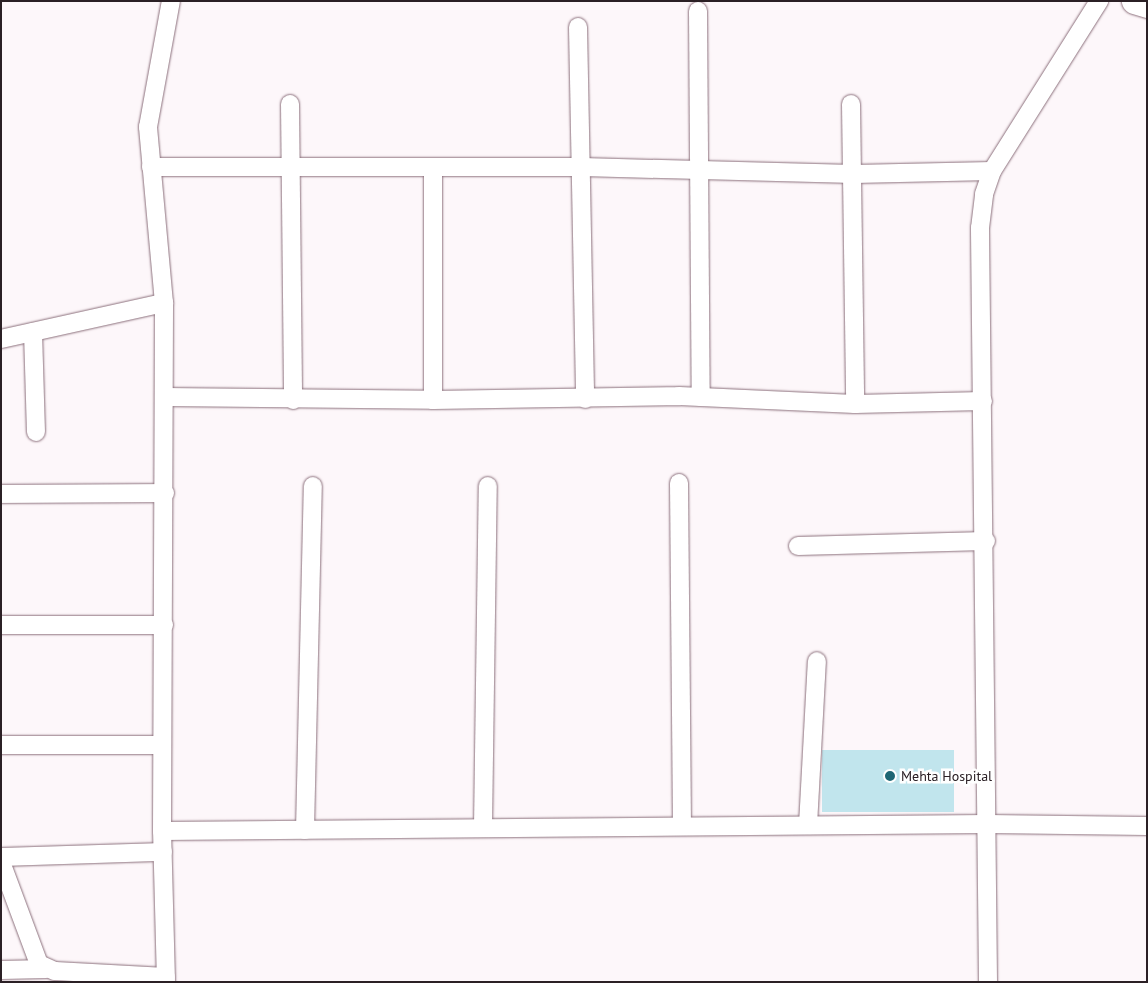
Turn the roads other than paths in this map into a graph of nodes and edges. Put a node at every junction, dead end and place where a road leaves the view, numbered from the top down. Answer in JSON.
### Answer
{"nodes":[{"id":1,"x":171,"y":1,"type":"edge"},
{"id":2,"x":1099,"y":1,"type":"edge"},
{"id":3,"x":1134,"y":1,"type":"edge"},
{"id":4,"x":1147,"y":5,"type":"edge"},
{"id":5,"x":698,"y":11,"type":"dead end"},
{"id":6,"x":578,"y":27,"type":"dead end"},
{"id":7,"x":290,"y":104,"type":"dead end"},
{"id":8,"x":851,"y":104,"type":"dead end"},
{"id":9,"x":151,"y":167,"type":"junction"},
{"id":10,"x":582,"y":167,"type":"junction"},
{"id":11,"x":433,"y":169,"type":"junction"},
{"id":12,"x":291,"y":170,"type":"junction"},
{"id":13,"x":699,"y":171,"type":"junction"},
{"id":14,"x":992,"y":171,"type":"junction"},
{"id":15,"x":854,"y":174,"type":"junction"},
{"id":16,"x":164,"y":303,"type":"junction"},
{"id":17,"x":33,"y":332,"type":"junction"},
{"id":18,"x":1,"y":339,"type":"edge"},
{"id":19,"x":165,"y":397,"type":"junction"},
{"id":20,"x":701,"y":397,"type":"junction"},
{"id":21,"x":585,"y":399,"type":"junction"},
{"id":22,"x":293,"y":400,"type":"junction"},
{"id":23,"x":433,"y":400,"type":"junction"},
{"id":24,"x":983,"y":401,"type":"junction"},
{"id":25,"x":855,"y":404,"type":"junction"},
{"id":26,"x":36,"y":432,"type":"dead end"},
{"id":27,"x":679,"y":483,"type":"dead end"},
{"id":28,"x":312,"y":486,"type":"dead end"},
{"id":29,"x":488,"y":486,"type":"dead end"},
{"id":30,"x":165,"y":493,"type":"junction"},
{"id":31,"x":1,"y":494,"type":"edge"},
{"id":32,"x":986,"y":541,"type":"junction"},
{"id":33,"x":798,"y":546,"type":"dead end"},
{"id":34,"x":1,"y":625,"type":"edge"},
{"id":35,"x":164,"y":625,"type":"junction"},
{"id":36,"x":817,"y":661,"type":"dead end"},
{"id":37,"x":1,"y":745,"type":"edge"},
{"id":38,"x":162,"y":745,"type":"junction"},
{"id":39,"x":988,"y":824,"type":"junction"},
{"id":40,"x":808,"y":825,"type":"junction"},
{"id":41,"x":682,"y":826,"type":"junction"},
{"id":42,"x":1147,"y":826,"type":"edge"},
{"id":43,"x":484,"y":827,"type":"junction"},
{"id":44,"x":305,"y":830,"type":"junction"},
{"id":45,"x":162,"y":831,"type":"junction"},
{"id":46,"x":163,"y":852,"type":"junction"},
{"id":47,"x":1,"y":857,"type":"edge"},
{"id":48,"x":1,"y":862,"type":"edge"},
{"id":49,"x":46,"y":969,"type":"junction"},
{"id":50,"x":1,"y":970,"type":"edge"},
{"id":51,"x":166,"y":979,"type":"edge"},
{"id":52,"x":988,"y":982,"type":"edge"}],
"edges":[{"from":1,"to":9,"type":"street"},
{"from":2,"to":14,"type":"street"},
{"from":3,"to":4,"type":"street"},
{"from":5,"to":13,"type":"street"},
{"from":6,"to":10,"type":"street"},
{"from":7,"to":12,"type":"street"},
{"from":8,"to":15,"type":"street"},
{"from":9,"to":12,"type":"street"},
{"from":9,"to":16,"type":"street"},
{"from":10,"to":11,"type":"street"},
{"from":10,"to":13,"type":"street"},
{"from":10,"to":21,"type":"street"},
{"from":11,"to":12,"type":"street"},
{"from":11,"to":23,"type":"street"},
{"from":12,"to":22,"type":"street"},
{"from":13,"to":15,"type":"street"},
{"from":13,"to":20,"type":"street"},
{"from":14,"to":15,"type":"street"},
{"from":14,"to":24,"type":"street"},
{"from":15,"to":25,"type":"street"},
{"from":16,"to":17,"type":"street"},
{"from":16,"to":19,"type":"street"},
{"from":17,"to":18,"type":"street"},
{"from":17,"to":26,"type":"street"},
{"from":19,"to":22,"type":"street"},
{"from":19,"to":30,"type":"street"},
{"from":20,"to":21,"type":"street"},
{"from":20,"to":25,"type":"street"},
{"from":21,"to":23,"type":"street"},
{"from":22,"to":23,"type":"street"},
{"from":24,"to":25,"type":"street"},
{"from":24,"to":32,"type":"street"},
{"from":27,"to":41,"type":"street"},
{"from":28,"to":44,"type":"street"},
{"from":29,"to":43,"type":"street"},
{"from":30,"to":31,"type":"street"},
{"from":30,"to":35,"type":"street"},
{"from":32,"to":33,"type":"street"},
{"from":32,"to":39,"type":"street"},
{"from":34,"to":35,"type":"street"},
{"from":35,"to":38,"type":"street"},
{"from":36,"to":40,"type":"street"},
{"from":37,"to":38,"type":"street"},
{"from":38,"to":45,"type":"street"},
{"from":39,"to":40,"type":"street"},
{"from":39,"to":42,"type":"street"},
{"from":39,"to":52,"type":"street"},
{"from":40,"to":41,"type":"street"},
{"from":41,"to":43,"type":"street"},
{"from":43,"to":44,"type":"street"},
{"from":44,"to":45,"type":"street"},
{"from":45,"to":46,"type":"street"},
{"from":46,"to":47,"type":"street"},
{"from":46,"to":51,"type":"street"},
{"from":48,"to":49,"type":"street"},
{"from":49,"to":50,"type":"street"},
{"from":49,"to":51,"type":"street"}]}
